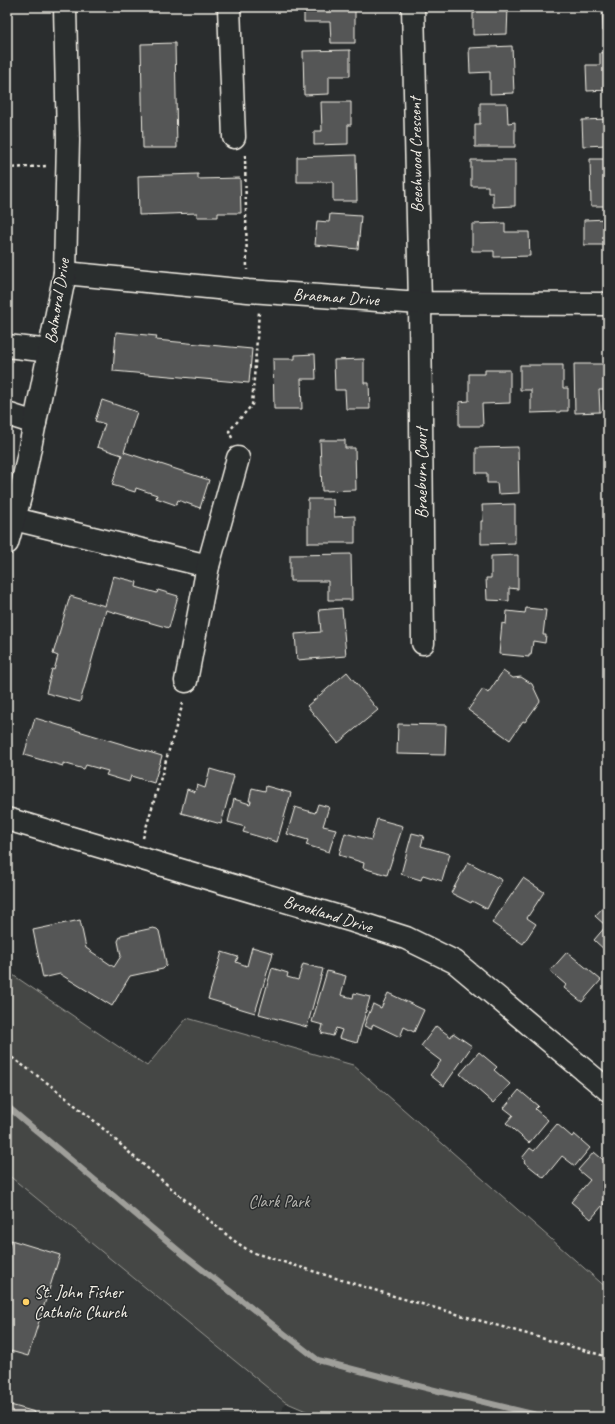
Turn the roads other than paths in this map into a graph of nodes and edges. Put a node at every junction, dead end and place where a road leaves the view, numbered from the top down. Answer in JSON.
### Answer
{"nodes":[{"id":1,"x":65,"y":7,"type":"edge"},
{"id":2,"x":229,"y":7,"type":"edge"},
{"id":3,"x":413,"y":7,"type":"edge"},
{"id":4,"x":234,"y":137,"type":"road end"},
{"id":5,"x":65,"y":273,"type":"junction"},
{"id":6,"x":420,"y":303,"type":"junction"},
{"id":7,"x":608,"y":304,"type":"edge"},
{"id":8,"x":7,"y":346,"type":"edge"},
{"id":9,"x":50,"y":351,"type":"junction"},
{"id":10,"x":7,"y":414,"type":"edge"},
{"id":11,"x":35,"y":423,"type":"junction"},
{"id":12,"x":238,"y":458,"type":"road end"},
{"id":13,"x":14,"y":519,"type":"junction"},
{"id":14,"x":7,"y":543,"type":"edge"},
{"id":15,"x":208,"y":566,"type":"junction"},
{"id":16,"x":423,"y":643,"type":"dead end"},
{"id":17,"x":186,"y":681,"type":"road end"},
{"id":18,"x":7,"y":819,"type":"edge"},
{"id":19,"x":605,"y":1080,"type":"edge"}],
"edges":[{"from":1,"to":5,"type":"street","name":"Balmoral Drive"},
{"from":2,"to":4,"type":"street"},
{"from":3,"to":6,"type":"street","name":"Beechwood Crescent"},
{"from":5,"to":6,"type":"street","name":"Braemar Drive"},
{"from":5,"to":9,"type":"street","name":"Balmoral Drive"},
{"from":6,"to":7,"type":"street","name":"Braemar Drive"},
{"from":6,"to":16,"type":"street","name":"Braeburn Court"},
{"from":8,"to":9,"type":"street"},
{"from":9,"to":11,"type":"street","name":"Balmoral Drive"},
{"from":10,"to":11,"type":"street"},
{"from":11,"to":13,"type":"street","name":"Balmoral Drive"},
{"from":12,"to":15,"type":"street"},
{"from":13,"to":14,"type":"street","name":"Balmoral Drive"},
{"from":13,"to":15,"type":"street"},
{"from":15,"to":17,"type":"street"},
{"from":18,"to":19,"type":"street","name":"Brookland Drive"}]}
